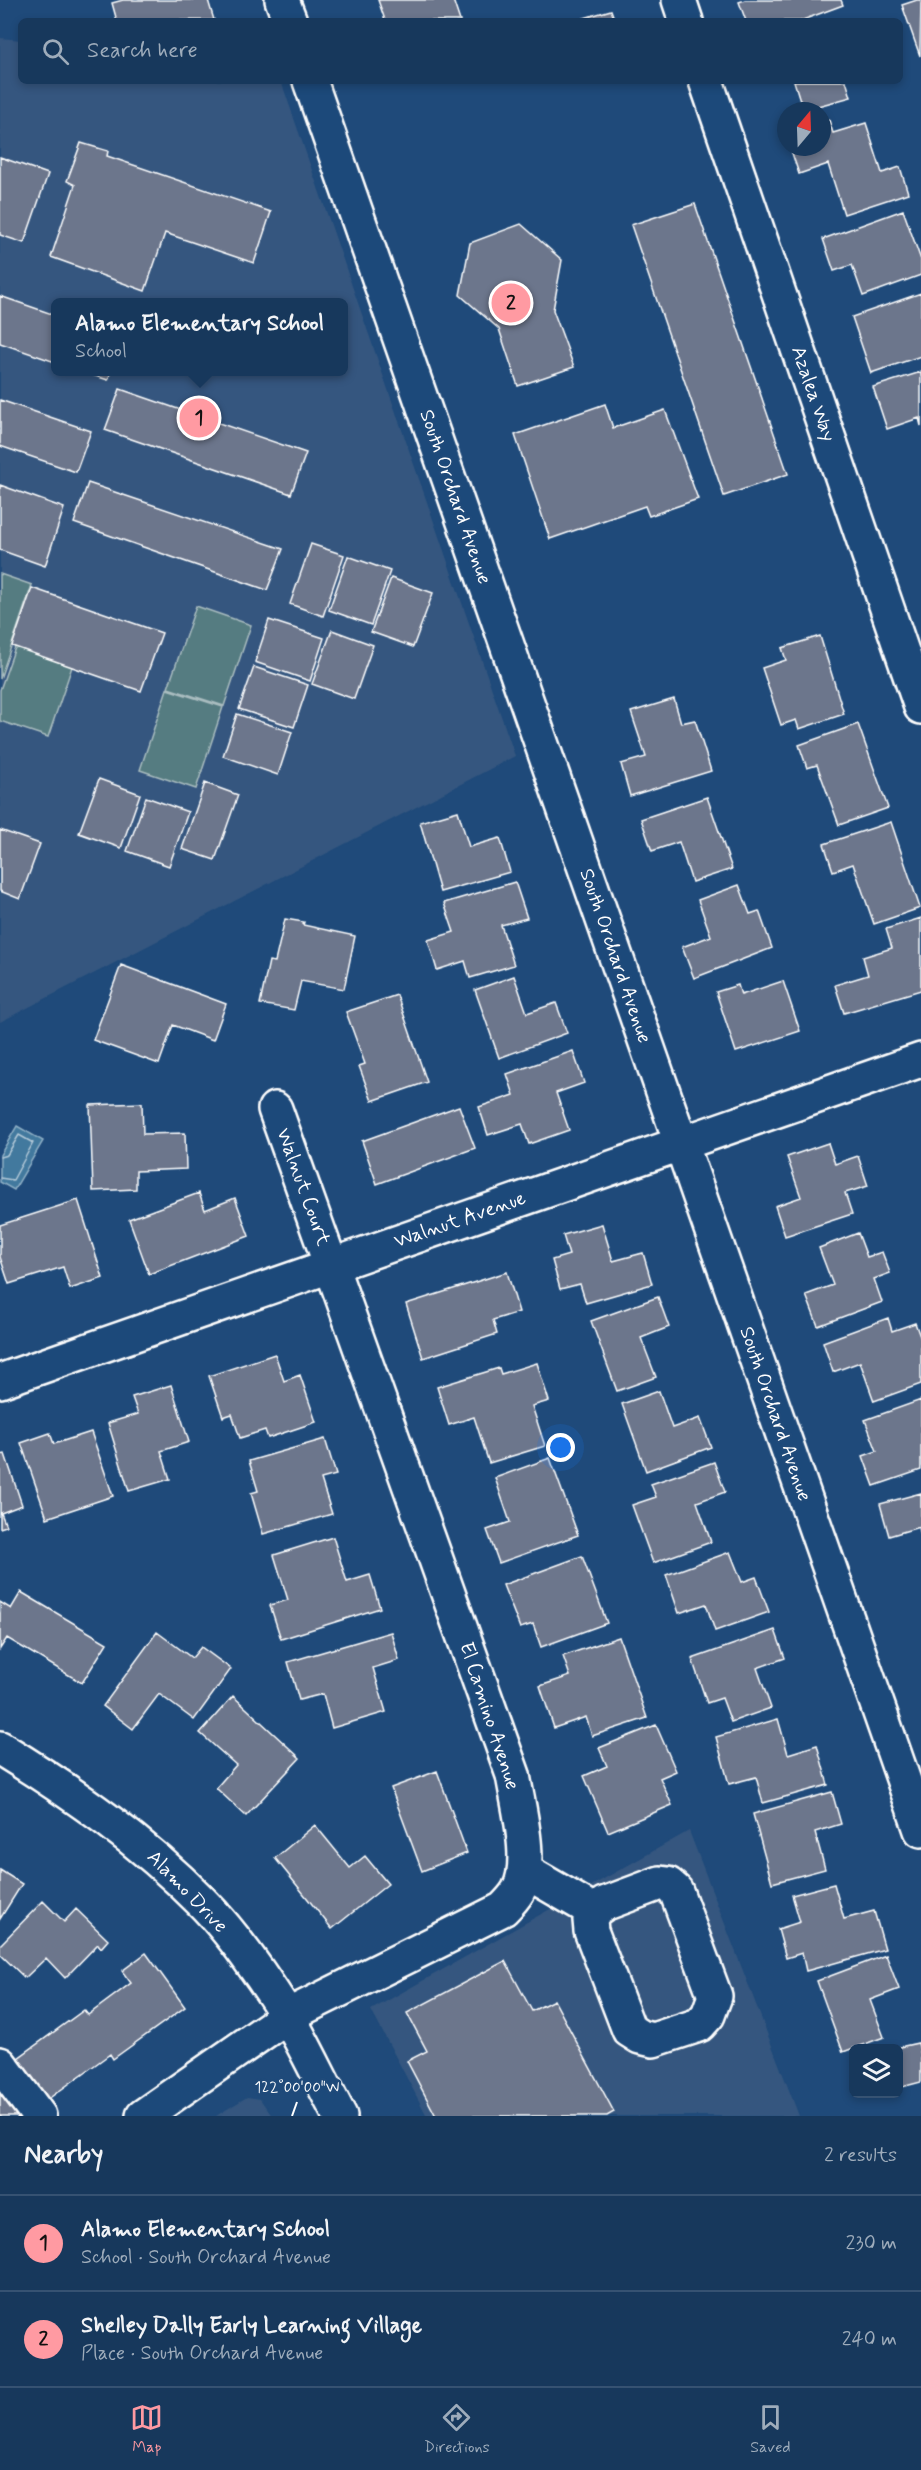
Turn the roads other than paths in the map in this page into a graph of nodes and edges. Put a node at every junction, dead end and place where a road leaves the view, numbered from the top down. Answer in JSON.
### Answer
{"nodes":[{"id":1,"x":282,"y":0,"type":"edge"},
{"id":2,"x":679,"y":0,"type":"edge"},
{"id":3,"x":289,"y":18,"type":"edge"},
{"id":4,"x":685,"y":18,"type":"edge"},
{"id":5,"x":311,"y":84,"type":"edge"},
{"id":6,"x":707,"y":84,"type":"edge"},
{"id":7,"x":921,"y":707,"type":"edge"},
{"id":8,"x":921,"y":1060,"type":"edge"},
{"id":9,"x":275,"y":1109,"type":"dead end"},
{"id":10,"x":681,"y":1143,"type":"junction"},
{"id":11,"x":331,"y":1265,"type":"junction"},
{"id":12,"x":0,"y":1381,"type":"edge"},
{"id":13,"x":0,"y":1748,"type":"edge"},
{"id":14,"x":921,"y":1830,"type":"edge"},
{"id":15,"x":525,"y":1870,"type":"junction"},
{"id":16,"x":594,"y":1911,"type":"junction"},
{"id":17,"x":287,"y":2016,"type":"junction"},
{"id":18,"x":0,"y":2064,"type":"edge"},
{"id":19,"x":39,"y":2116,"type":"edge"},
{"id":20,"x":143,"y":2116,"type":"edge"},
{"id":21,"x":340,"y":2116,"type":"edge"}],
"edges":[{"from":1,"to":3,"type":"street"},
{"from":2,"to":4,"type":"street"},
{"from":5,"to":10,"type":"street","name":"South Orchard Avenue"},
{"from":6,"to":7,"type":"street","name":"Azalea Way"},
{"from":8,"to":10,"type":"street","name":"Walnut Avenue"},
{"from":9,"to":11,"type":"street","name":"Walnut Court"},
{"from":10,"to":11,"type":"street","name":"Walnut Avenue"},
{"from":10,"to":14,"type":"street","name":"South Orchard Avenue"},
{"from":11,"to":12,"type":"street","name":"Walnut Avenue"},
{"from":11,"to":15,"type":"street","name":"El Camino Avenue"},
{"from":13,"to":17,"type":"street","name":"Alamo Drive"},
{"from":15,"to":16,"type":"street"},
{"from":15,"to":17,"type":"street","name":"El Camino Avenue"},
{"from":16,"to":16,"type":"street"},
{"from":17,"to":20,"type":"street","name":"El Camino Avenue"},
{"from":17,"to":21,"type":"street","name":"Alamo Drive"},
{"from":18,"to":19,"type":"street"}]}
